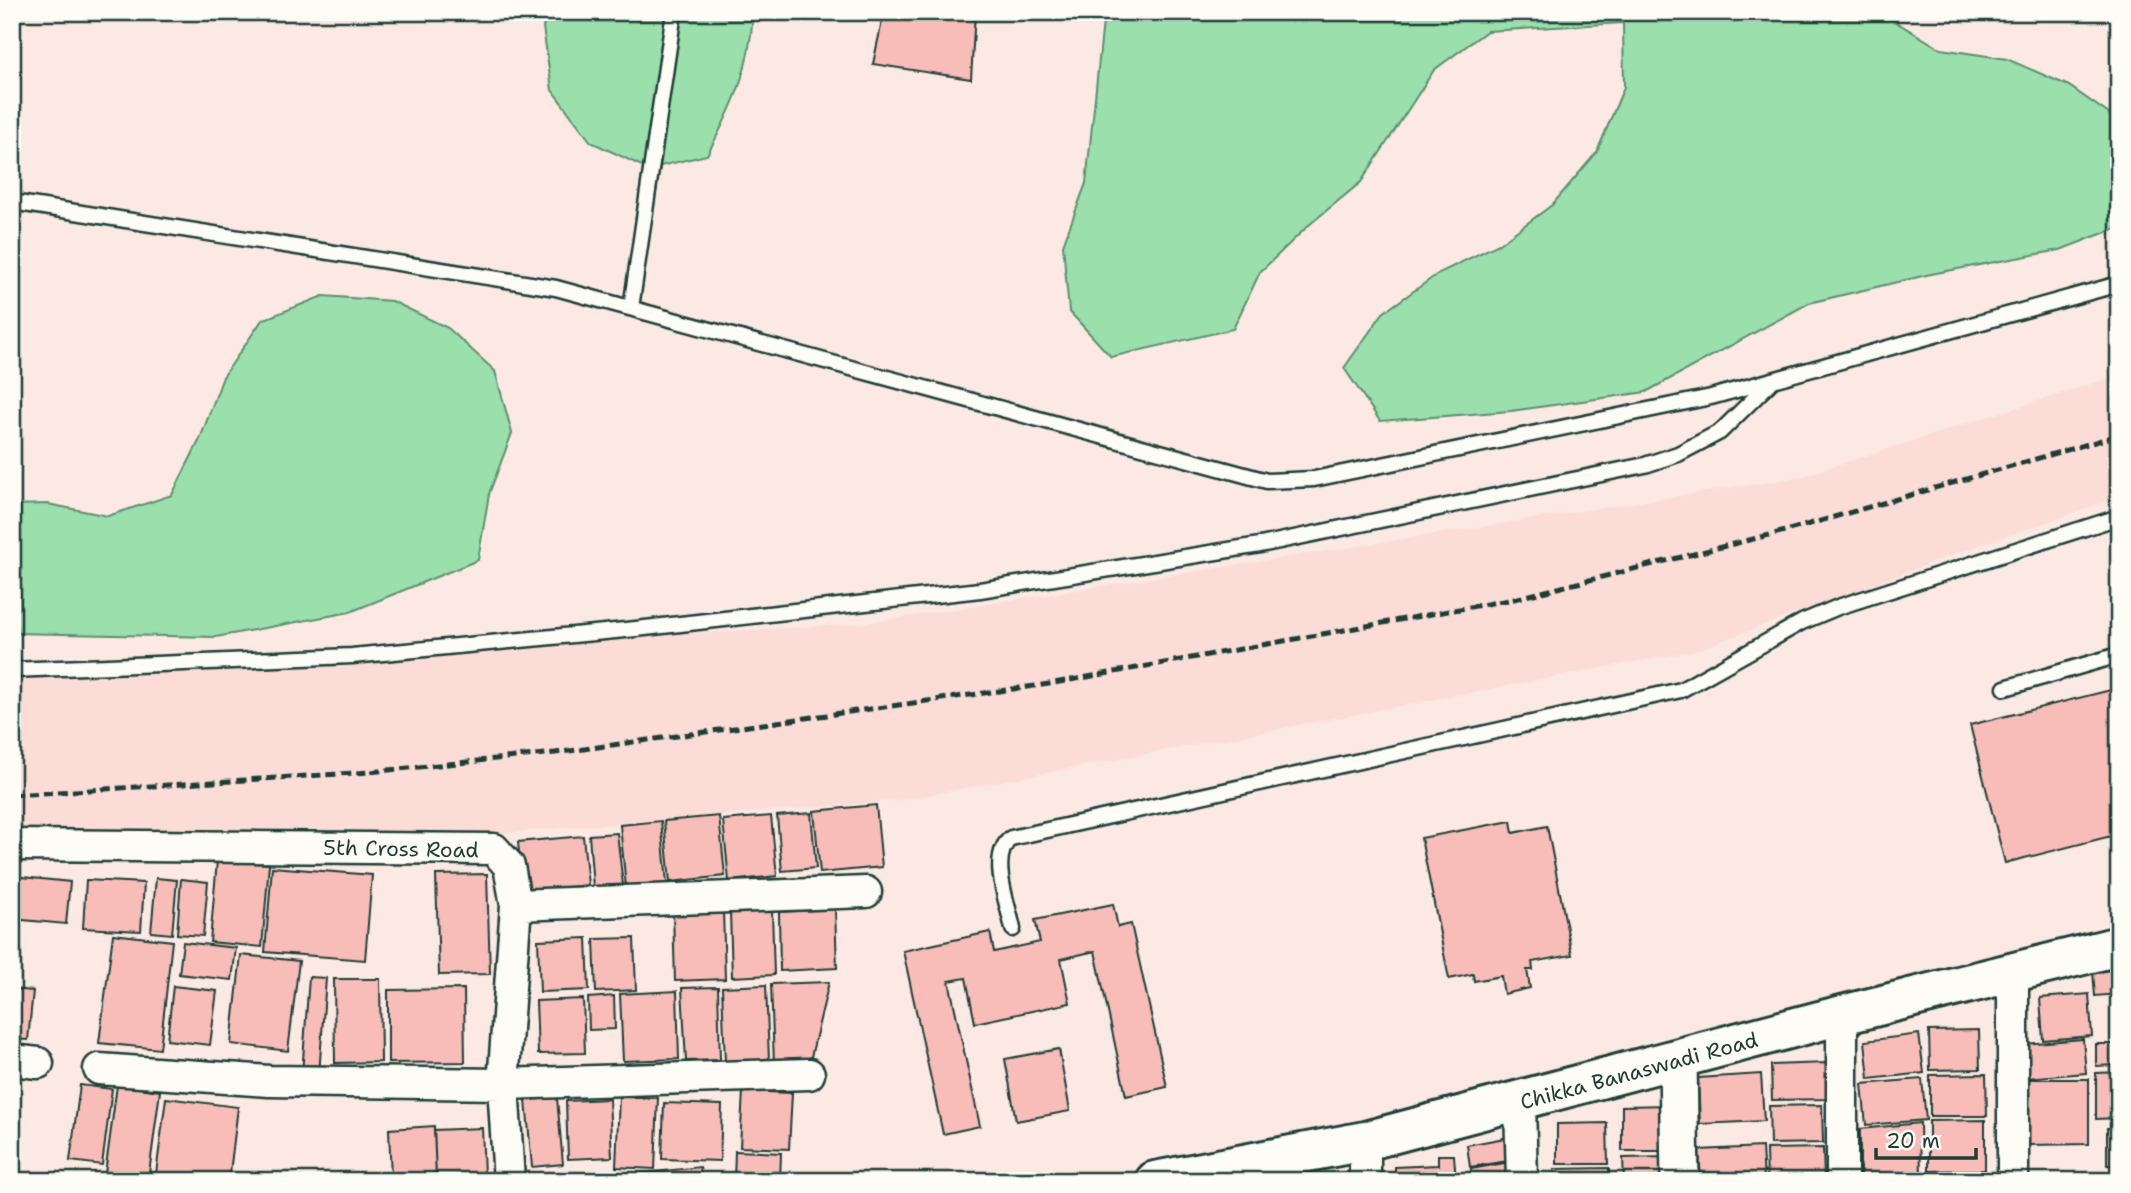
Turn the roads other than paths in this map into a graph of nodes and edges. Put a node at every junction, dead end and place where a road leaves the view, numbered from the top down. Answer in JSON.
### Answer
{"nodes":[{"id":1,"x":674,"y":12,"type":"edge"},
{"id":2,"x":12,"y":202,"type":"edge"},
{"id":3,"x":2119,"y":284,"type":"edge"},
{"id":4,"x":631,"y":309,"type":"junction"},
{"id":5,"x":1774,"y":379,"type":"junction"},
{"id":6,"x":2119,"y":517,"type":"edge"},
{"id":7,"x":2119,"y":655,"type":"edge"},
{"id":8,"x":12,"y":670,"type":"edge"},
{"id":9,"x":2005,"y":688,"type":"dead end"},
{"id":10,"x":12,"y":845,"type":"edge"},
{"id":11,"x":866,"y":892,"type":"dead end"},
{"id":12,"x":516,"y":905,"type":"junction"},
{"id":13,"x":1013,"y":929,"type":"dead end"},
{"id":14,"x":2119,"y":946,"type":"edge"},
{"id":15,"x":2013,"y":972,"type":"junction"},
{"id":16,"x":1842,"y":1015,"type":"junction"},
{"id":17,"x":1678,"y":1060,"type":"junction"},
{"id":18,"x":99,"y":1069,"type":"dead end"},
{"id":19,"x":809,"y":1074,"type":"dead end"},
{"id":20,"x":503,"y":1084,"type":"junction"},
{"id":21,"x":1520,"y":1103,"type":"junction"},
{"id":22,"x":1365,"y":1141,"type":"junction"},
{"id":23,"x":509,"y":1181,"type":"edge"},
{"id":24,"x":1155,"y":1181,"type":"edge"},
{"id":25,"x":1365,"y":1181,"type":"edge"},
{"id":26,"x":1522,"y":1181,"type":"edge"},
{"id":27,"x":1680,"y":1181,"type":"edge"},
{"id":28,"x":1842,"y":1181,"type":"edge"},
{"id":29,"x":2013,"y":1181,"type":"edge"}],
"edges":[{"from":1,"to":4,"type":"lane"},
{"from":2,"to":4,"type":"lane"},
{"from":3,"to":5,"type":"lane"},
{"from":4,"to":5,"type":"lane"},
{"from":5,"to":8,"type":"lane"},
{"from":6,"to":13,"type":"lane"},
{"from":7,"to":9,"type":"lane"},
{"from":10,"to":12,"type":"street","name":"5th Cross Road"},
{"from":11,"to":12,"type":"street"},
{"from":12,"to":20,"type":"street","name":"5th Cross Road"},
{"from":14,"to":15,"type":"main road","name":"Chikka Banaswadi Road"},
{"from":15,"to":16,"type":"main road","name":"Chikka Banaswadi Road"},
{"from":15,"to":29,"type":"street"},
{"from":16,"to":17,"type":"main road","name":"Chikka Banaswadi Road"},
{"from":16,"to":28,"type":"street"},
{"from":17,"to":21,"type":"main road","name":"Chikka Banaswadi Road"},
{"from":17,"to":27,"type":"street"},
{"from":18,"to":20,"type":"street"},
{"from":19,"to":20,"type":"street"},
{"from":20,"to":23,"type":"street","name":"5th Cross Road"},
{"from":21,"to":22,"type":"main road","name":"Chikka Banaswadi Road"},
{"from":21,"to":26,"type":"street"},
{"from":22,"to":24,"type":"main road","name":"Chikka Banaswadi Road"},
{"from":22,"to":25,"type":"street"}]}
